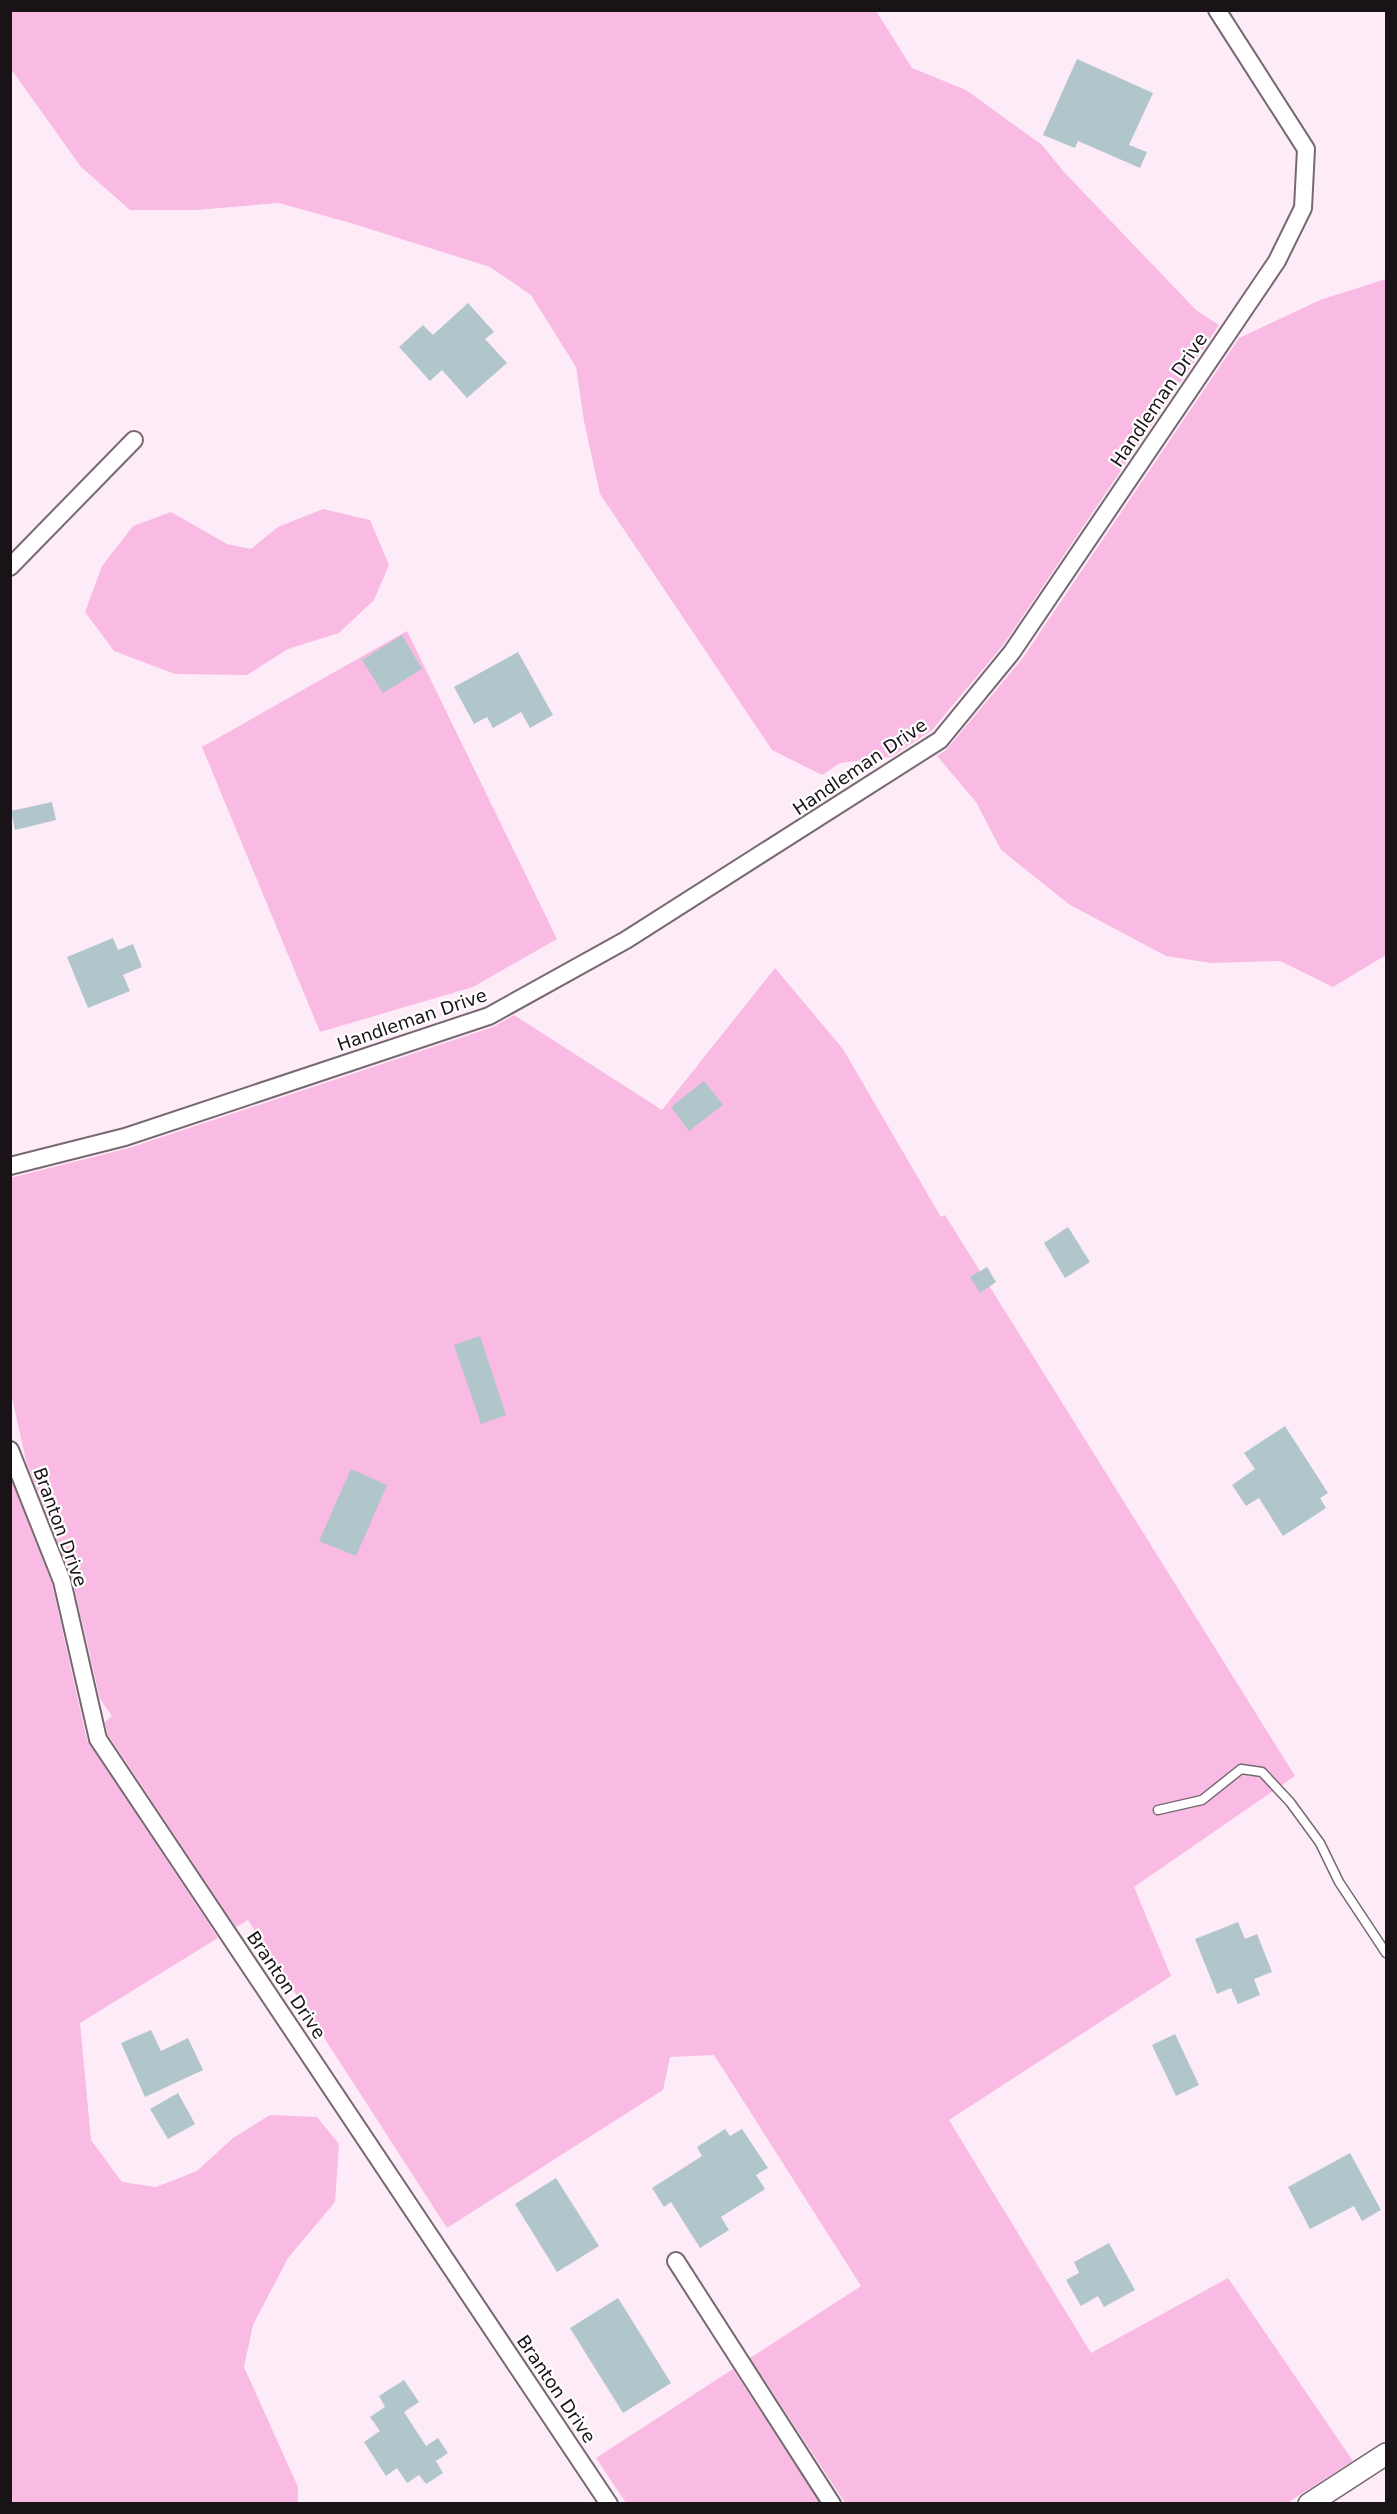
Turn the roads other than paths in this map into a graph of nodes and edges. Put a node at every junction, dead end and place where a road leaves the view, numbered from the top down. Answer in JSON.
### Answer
{"nodes":[{"id":1,"x":1217,"y":10,"type":"edge"},
{"id":2,"x":134,"y":440,"type":"dead end"},
{"id":3,"x":10,"y":567,"type":"edge"},
{"id":4,"x":10,"y":1166,"type":"edge"},
{"id":5,"x":10,"y":1450,"type":"edge"},
{"id":6,"x":1158,"y":1810,"type":"dead end"},
{"id":7,"x":1386,"y":1953,"type":"edge"},
{"id":8,"x":676,"y":2261,"type":"dead end"},
{"id":9,"x":1386,"y":2454,"type":"edge"},
{"id":10,"x":609,"y":2504,"type":"edge"},
{"id":11,"x":832,"y":2504,"type":"edge"},
{"id":12,"x":1309,"y":2504,"type":"edge"}],
"edges":[{"from":1,"to":4,"type":"street","name":"Handleman Drive"},
{"from":2,"to":3,"type":"street"},
{"from":5,"to":10,"type":"street","name":"Branton Drive"},
{"from":6,"to":7,"type":"lane"},
{"from":8,"to":11,"type":"street"},
{"from":9,"to":12,"type":"street"}]}
